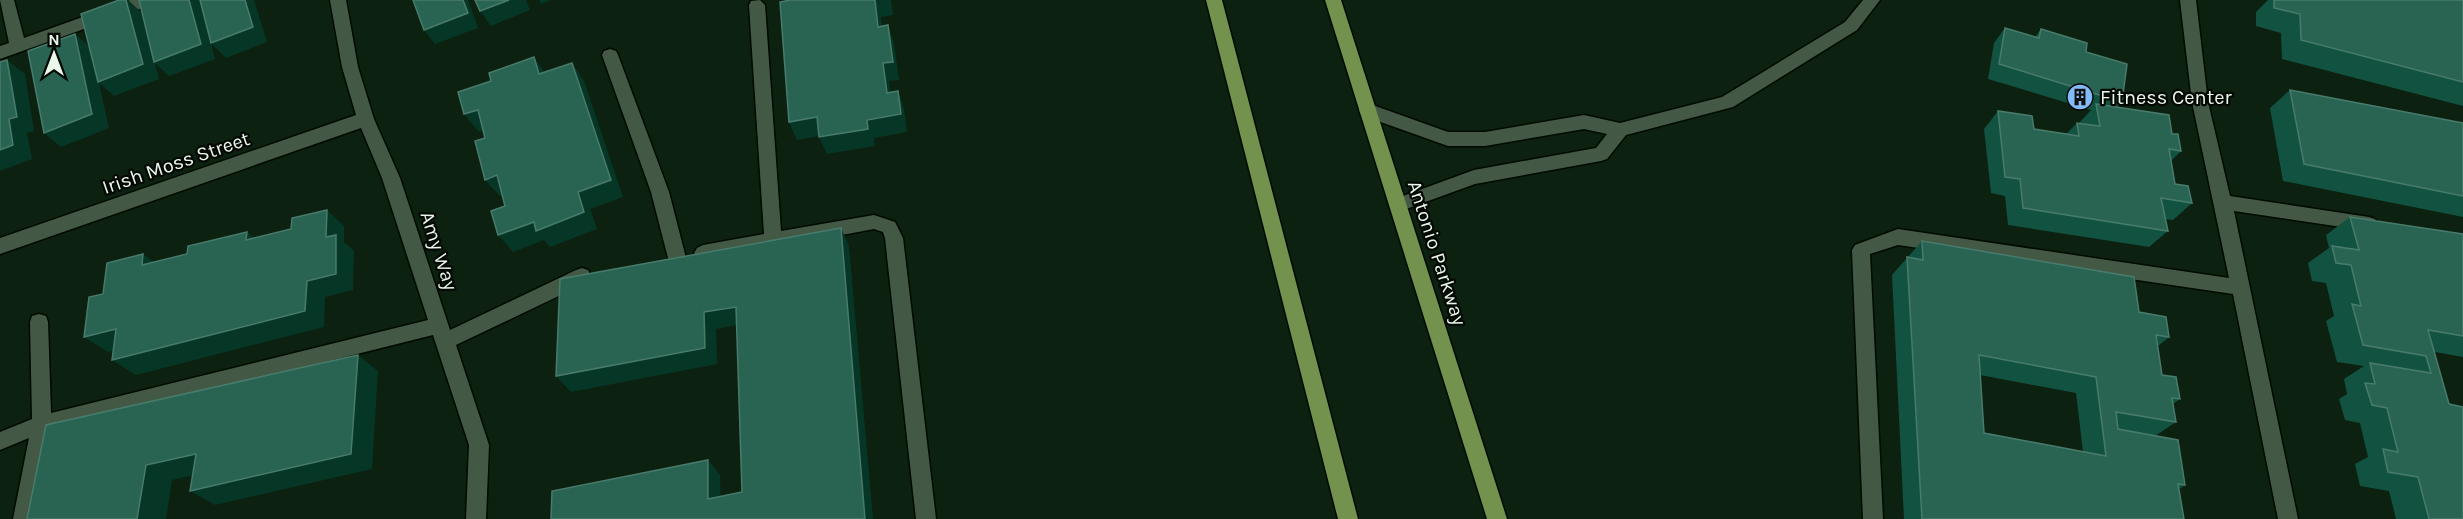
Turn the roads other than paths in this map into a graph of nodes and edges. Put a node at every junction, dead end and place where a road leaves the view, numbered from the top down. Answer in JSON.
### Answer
{"nodes":[{"id":1,"x":6,"y":0,"type":"edge"},
{"id":2,"x":148,"y":0,"type":"edge"},
{"id":3,"x":338,"y":0,"type":"edge"},
{"id":4,"x":1214,"y":0,"type":"edge"},
{"id":5,"x":1333,"y":0,"type":"edge"},
{"id":6,"x":1872,"y":0,"type":"edge"},
{"id":7,"x":2188,"y":0,"type":"edge"},
{"id":8,"x":758,"y":5,"type":"dead end"},
{"id":9,"x":18,"y":46,"type":"junction"},
{"id":10,"x":0,"y":53,"type":"edge"},
{"id":11,"x":610,"y":55,"type":"dead end"},
{"id":12,"x":1367,"y":110,"type":"junction"},
{"id":13,"x":366,"y":119,"type":"junction"},
{"id":14,"x":1620,"y":130,"type":"junction"},
{"id":15,"x":2223,"y":202,"type":"junction"},
{"id":16,"x":1398,"y":205,"type":"junction"},
{"id":17,"x":2383,"y":226,"type":"edge"},
{"id":18,"x":773,"y":240,"type":"junction"},
{"id":19,"x":0,"y":246,"type":"edge"},
{"id":20,"x":677,"y":258,"type":"junction"},
{"id":21,"x":655,"y":262,"type":"edge"},
{"id":22,"x":598,"y":273,"type":"edge"},
{"id":23,"x":2240,"y":287,"type":"junction"},
{"id":24,"x":39,"y":322,"type":"dead end"},
{"id":25,"x":443,"y":333,"type":"junction"},
{"id":26,"x":42,"y":424,"type":"junction"},
{"id":27,"x":0,"y":441,"type":"edge"},
{"id":28,"x":23,"y":519,"type":"edge"},
{"id":29,"x":476,"y":519,"type":"edge"},
{"id":30,"x":926,"y":519,"type":"edge"},
{"id":31,"x":1348,"y":519,"type":"edge"},
{"id":32,"x":1497,"y":519,"type":"edge"},
{"id":33,"x":1873,"y":519,"type":"edge"},
{"id":34,"x":2288,"y":519,"type":"edge"}],
"edges":[{"from":1,"to":9,"type":"street"},
{"from":2,"to":9,"type":"street"},
{"from":3,"to":13,"type":"street","name":"Amy Way"},
{"from":4,"to":31,"type":"main road"},
{"from":5,"to":12,"type":"main road","name":"Antonio Parkway"},
{"from":6,"to":14,"type":"street"},
{"from":7,"to":15,"type":"street"},
{"from":8,"to":18,"type":"street"},
{"from":9,"to":10,"type":"street"},
{"from":11,"to":20,"type":"street"},
{"from":12,"to":14,"type":"street"},
{"from":12,"to":16,"type":"main road","name":"Antonio Parkway"},
{"from":13,"to":19,"type":"street","name":"Irish Moss Street"},
{"from":13,"to":25,"type":"street","name":"Amy Way"},
{"from":14,"to":16,"type":"street"},
{"from":15,"to":17,"type":"street"},
{"from":15,"to":23,"type":"street"},
{"from":16,"to":32,"type":"main road","name":"Antonio Parkway"},
{"from":18,"to":20,"type":"street"},
{"from":18,"to":30,"type":"street"},
{"from":20,"to":21,"type":"street"},
{"from":22,"to":25,"type":"street"},
{"from":23,"to":33,"type":"street"},
{"from":23,"to":34,"type":"street"},
{"from":24,"to":26,"type":"street"},
{"from":25,"to":26,"type":"street"},
{"from":25,"to":29,"type":"street","name":"Amy Way"},
{"from":26,"to":27,"type":"street"},
{"from":26,"to":28,"type":"street"}]}
